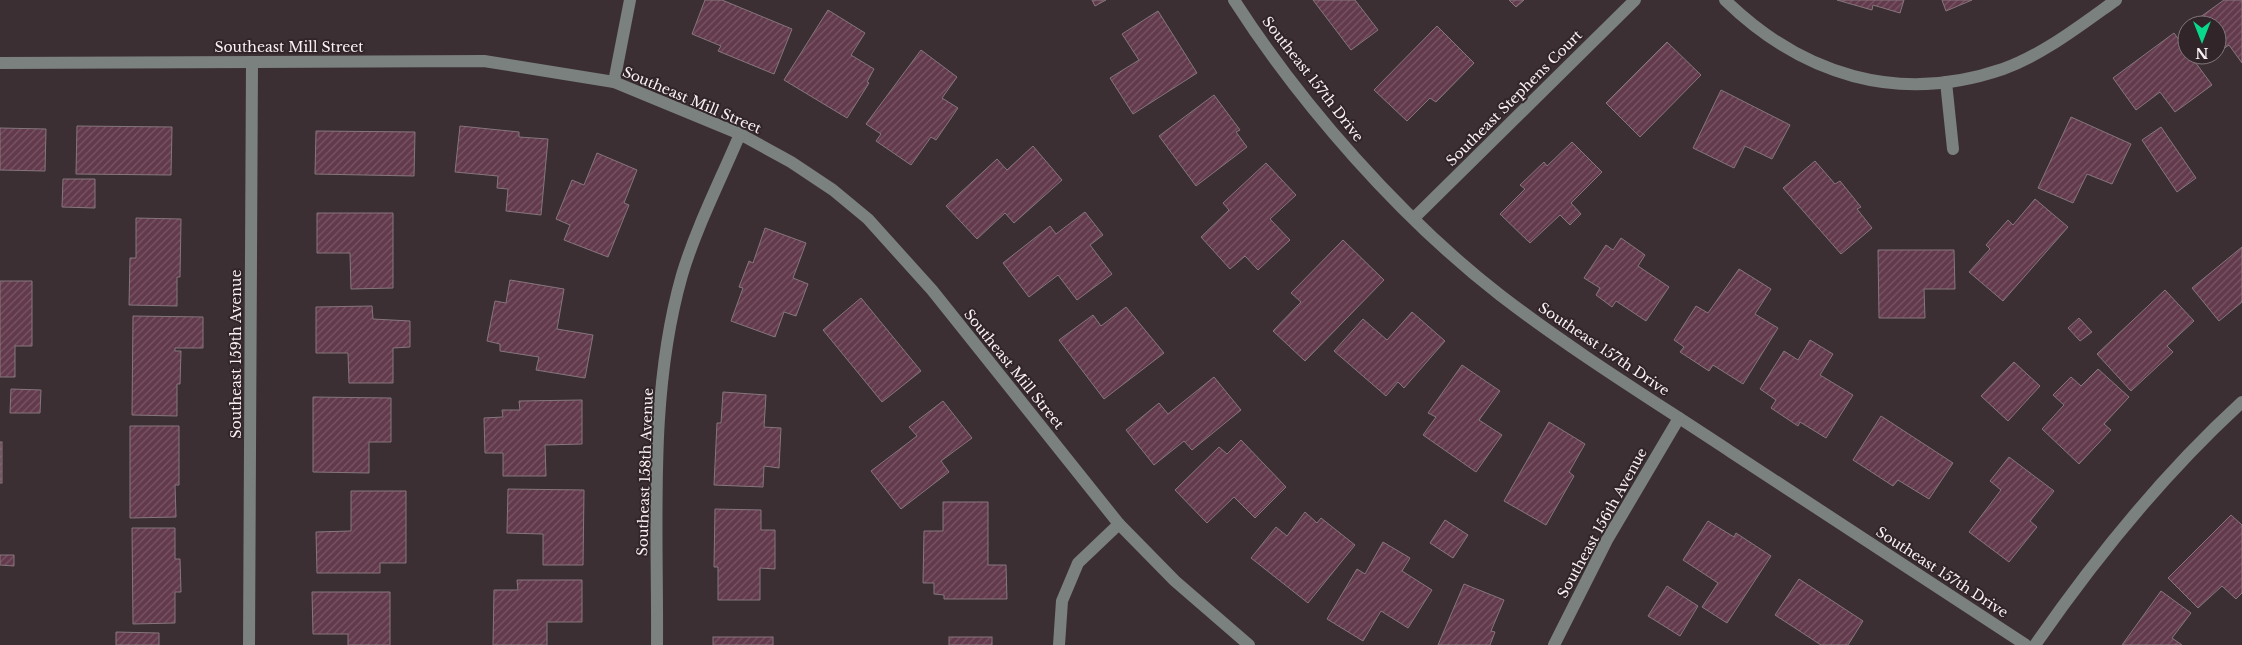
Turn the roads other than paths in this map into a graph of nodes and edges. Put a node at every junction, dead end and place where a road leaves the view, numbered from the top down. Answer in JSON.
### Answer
{"nodes":[{"id":1,"x":630,"y":0,"type":"edge"},
{"id":2,"x":1234,"y":0,"type":"edge"},
{"id":3,"x":1635,"y":0,"type":"edge"},
{"id":4,"x":1724,"y":0,"type":"edge"},
{"id":5,"x":2116,"y":0,"type":"edge"},
{"id":6,"x":252,"y":62,"type":"junction"},
{"id":7,"x":0,"y":63,"type":"edge"},
{"id":8,"x":614,"y":82,"type":"junction"},
{"id":9,"x":1946,"y":82,"type":"junction"},
{"id":10,"x":740,"y":134,"type":"junction"},
{"id":11,"x":1953,"y":149,"type":"dead end"},
{"id":12,"x":1414,"y":218,"type":"junction"},
{"id":13,"x":2242,"y":402,"type":"edge"},
{"id":14,"x":1679,"y":418,"type":"junction"},
{"id":15,"x":1119,"y":524,"type":"junction"},
{"id":16,"x":249,"y":645,"type":"edge"},
{"id":17,"x":658,"y":645,"type":"edge"},
{"id":18,"x":1059,"y":645,"type":"edge"},
{"id":19,"x":1249,"y":645,"type":"edge"},
{"id":20,"x":1554,"y":645,"type":"edge"},
{"id":21,"x":2026,"y":645,"type":"edge"},
{"id":22,"x":2035,"y":645,"type":"edge"}],
"edges":[{"from":1,"to":8,"type":"street"},
{"from":2,"to":12,"type":"street","name":"Southeast 157th Drive"},
{"from":3,"to":12,"type":"street","name":"Southeast Stephens Court"},
{"from":4,"to":9,"type":"street"},
{"from":5,"to":9,"type":"street"},
{"from":6,"to":7,"type":"street","name":"Southeast Mill Street"},
{"from":6,"to":8,"type":"street","name":"Southeast Mill Street"},
{"from":6,"to":16,"type":"street","name":"Southeast 159th Avenue"},
{"from":8,"to":10,"type":"street","name":"Southeast Mill Street"},
{"from":9,"to":11,"type":"street"},
{"from":10,"to":15,"type":"street","name":"Southeast Mill Street"},
{"from":10,"to":17,"type":"street","name":"Southeast 158th Avenue"},
{"from":12,"to":14,"type":"street","name":"Southeast 157th Drive"},
{"from":13,"to":22,"type":"street"},
{"from":14,"to":20,"type":"street","name":"Southeast 156th Avenue"},
{"from":14,"to":21,"type":"street","name":"Southeast 157th Drive"},
{"from":15,"to":18,"type":"street"},
{"from":15,"to":19,"type":"street","name":"Southeast Mill Street"}]}
